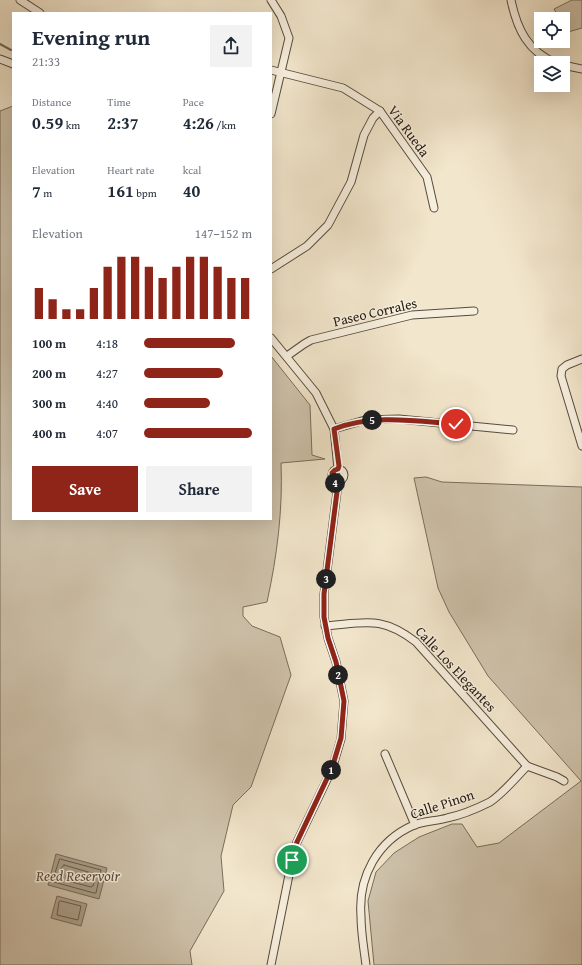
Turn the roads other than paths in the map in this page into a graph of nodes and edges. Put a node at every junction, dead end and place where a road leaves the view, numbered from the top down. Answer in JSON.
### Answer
{"nodes":[{"id":1,"x":20,"y":0,"type":"edge"},
{"id":2,"x":271,"y":0,"type":"edge"},
{"id":3,"x":511,"y":0,"type":"edge"},
{"id":4,"x":38,"y":12,"type":"edge"},
{"id":5,"x":542,"y":56,"type":"edge"},
{"id":6,"x":0,"y":59,"type":"edge"},
{"id":7,"x":12,"y":64,"type":"edge"},
{"id":8,"x":570,"y":66,"type":"edge"},
{"id":9,"x":582,"y":69,"type":"edge"},
{"id":10,"x":272,"y":70,"type":"edge"},
{"id":11,"x":281,"y":72,"type":"junction"},
{"id":12,"x":272,"y":110,"type":"edge"},
{"id":13,"x":380,"y":111,"type":"junction"},
{"id":14,"x":434,"y":208,"type":"dead end"},
{"id":15,"x":272,"y":268,"type":"edge"},
{"id":16,"x":474,"y":311,"type":"dead end"},
{"id":17,"x":272,"y":339,"type":"edge"},
{"id":18,"x":287,"y":356,"type":"junction"},
{"id":19,"x":582,"y":360,"type":"edge"},
{"id":20,"x":334,"y":429,"type":"junction"},
{"id":21,"x":513,"y":430,"type":"dead end"},
{"id":22,"x":582,"y":446,"type":"edge"},
{"id":23,"x":338,"y":469,"type":"junction"},
{"id":24,"x":334,"y":480,"type":"junction"},
{"id":25,"x":342,"y":480,"type":"junction"},
{"id":26,"x":337,"y":492,"type":"junction"},
{"id":27,"x":325,"y":626,"type":"junction"},
{"id":28,"x":385,"y":754,"type":"dead end"},
{"id":29,"x":527,"y":766,"type":"junction"},
{"id":30,"x":564,"y":781,"type":"dead end"},
{"id":31,"x":415,"y":825,"type":"junction"},
{"id":32,"x":272,"y":965,"type":"edge"},
{"id":33,"x":366,"y":965,"type":"edge"}],
"edges":[{"from":1,"to":4,"type":"street"},
{"from":2,"to":11,"type":"street"},
{"from":3,"to":5,"type":"street"},
{"from":6,"to":7,"type":"street"},
{"from":8,"to":9,"type":"street"},
{"from":10,"to":11,"type":"street","name":"Via Rueda"},
{"from":11,"to":12,"type":"street"},
{"from":11,"to":13,"type":"street","name":"Via Rueda"},
{"from":13,"to":14,"type":"street","name":"Via Rueda"},
{"from":13,"to":15,"type":"street"},
{"from":16,"to":18,"type":"street","name":"Paseo Corrales"},
{"from":17,"to":18,"type":"street"},
{"from":18,"to":20,"type":"street"},
{"from":19,"to":22,"type":"street"},
{"from":20,"to":21,"type":"street"},
{"from":20,"to":23,"type":"street"},
{"from":23,"to":24,"type":"street"},
{"from":23,"to":25,"type":"street"},
{"from":24,"to":25,"type":"street"},
{"from":24,"to":26,"type":"street"},
{"from":25,"to":26,"type":"street"},
{"from":26,"to":27,"type":"street"},
{"from":27,"to":29,"type":"street","name":"Calle Los Elegantes"},
{"from":27,"to":32,"type":"street"},
{"from":28,"to":31,"type":"street"},
{"from":29,"to":30,"type":"street"},
{"from":29,"to":31,"type":"street","name":"Calle Pinon"},
{"from":31,"to":33,"type":"street","name":"Calle Pinon"}]}
